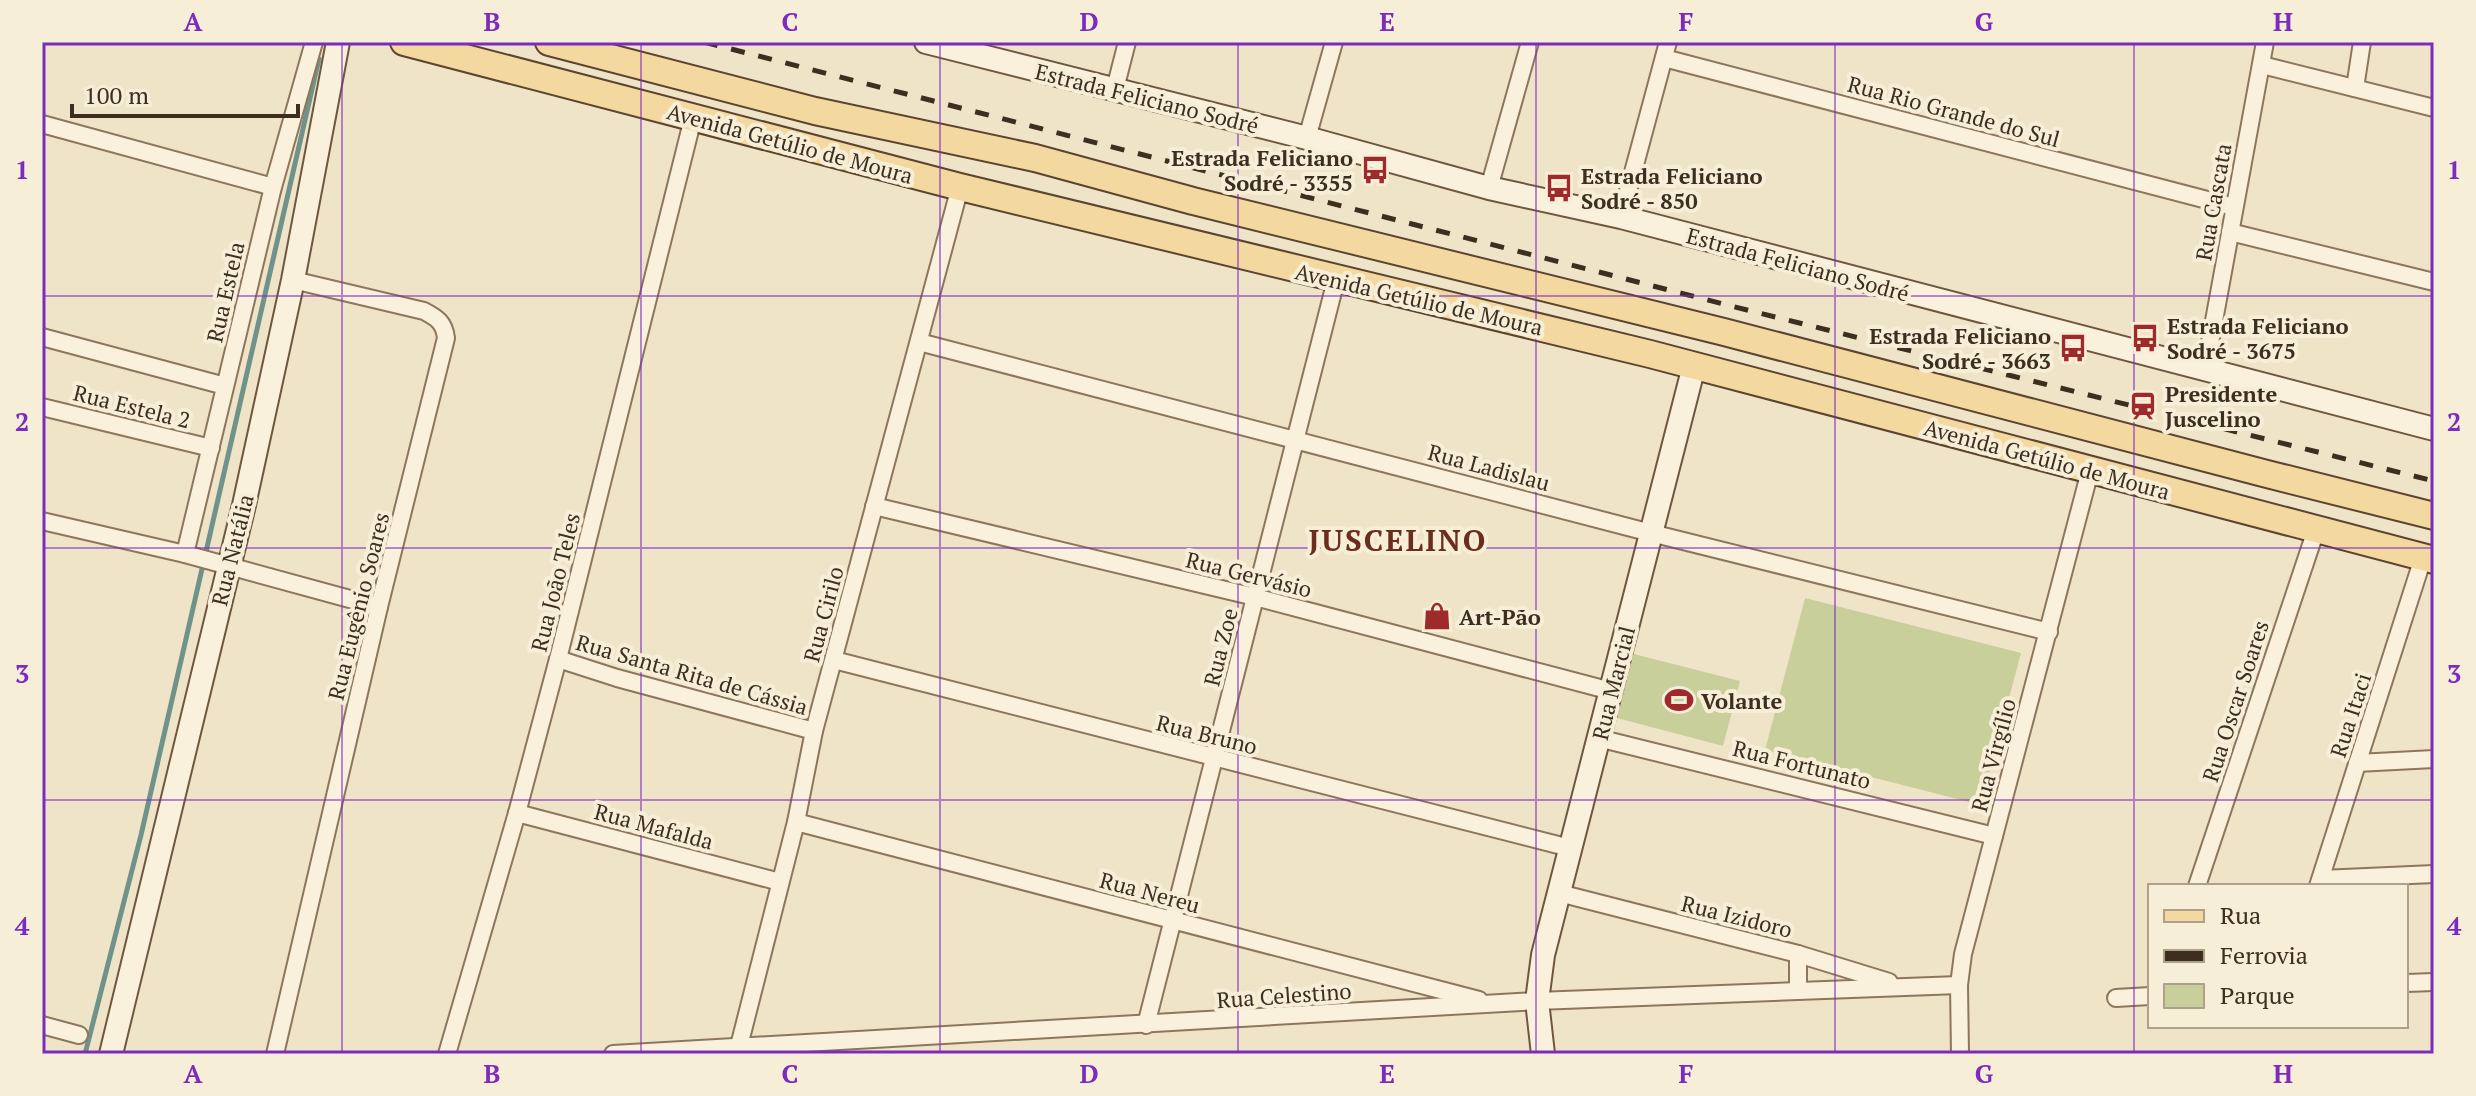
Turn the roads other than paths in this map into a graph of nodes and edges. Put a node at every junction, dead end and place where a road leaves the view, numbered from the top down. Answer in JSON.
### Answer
{"nodes":[{"id":1,"x":314,"y":42,"type":"edge"},
{"id":2,"x":338,"y":42,"type":"edge"},
{"id":3,"x":404,"y":42,"type":"edge"},
{"id":4,"x":549,"y":42,"type":"edge"},
{"id":5,"x":926,"y":42,"type":"edge"},
{"id":6,"x":1127,"y":42,"type":"edge"},
{"id":7,"x":1334,"y":42,"type":"edge"},
{"id":8,"x":1530,"y":42,"type":"edge"},
{"id":9,"x":2265,"y":42,"type":"edge"},
{"id":10,"x":2362,"y":42,"type":"edge"},
{"id":11,"x":461,"y":49,"type":"edge"},
{"id":12,"x":1666,"y":50,"type":"edge"},
{"id":13,"x":2262,"y":65,"type":"junction"},
{"id":14,"x":2355,"y":88,"type":"junction"},
{"id":15,"x":1115,"y":89,"type":"junction"},
{"id":16,"x":2434,"y":108,"type":"edge"},
{"id":17,"x":693,"y":118,"type":"junction"},
{"id":18,"x":42,"y":124,"type":"edge"},
{"id":19,"x":1307,"y":138,"type":"junction"},
{"id":20,"x":1035,"y":158,"type":"junction"},
{"id":21,"x":273,"y":187,"type":"junction"},
{"id":22,"x":960,"y":187,"type":"junction"},
{"id":23,"x":1489,"y":188,"type":"junction"},
{"id":24,"x":1193,"y":201,"type":"junction"},
{"id":25,"x":2234,"y":207,"type":"junction"},
{"id":26,"x":1621,"y":217,"type":"junction"},
{"id":27,"x":1129,"y":229,"type":"junction"},
{"id":28,"x":2230,"y":232,"type":"junction"},
{"id":29,"x":293,"y":280,"type":"junction"},
{"id":30,"x":1336,"y":280,"type":"junction"},
{"id":31,"x":2434,"y":282,"type":"edge"},
{"id":32,"x":42,"y":337,"type":"edge"},
{"id":33,"x":919,"y":342,"type":"junction"},
{"id":34,"x":1694,"y":366,"type":"junction"},
{"id":35,"x":2205,"y":370,"type":"junction"},
{"id":36,"x":225,"y":386,"type":"junction"},
{"id":37,"x":42,"y":407,"type":"edge"},
{"id":38,"x":2434,"y":429,"type":"edge"},
{"id":39,"x":1295,"y":439,"type":"junction"},
{"id":40,"x":211,"y":448,"type":"junction"},
{"id":41,"x":2090,"y":471,"type":"junction"},
{"id":42,"x":874,"y":506,"type":"junction"},
{"id":43,"x":2434,"y":516,"type":"edge"},
{"id":44,"x":42,"y":521,"type":"edge"},
{"id":45,"x":2316,"y":530,"type":"junction"},
{"id":46,"x":1651,"y":533,"type":"junction"},
{"id":47,"x":188,"y":555,"type":"junction"},
{"id":48,"x":2428,"y":559,"type":"edge"},
{"id":49,"x":223,"y":566,"type":"junction"},
{"id":50,"x":1255,"y":597,"type":"junction"},
{"id":51,"x":379,"y":607,"type":"junction"},
{"id":52,"x":2049,"y":632,"type":"junction"},
{"id":53,"x":558,"y":659,"type":"junction"},
{"id":54,"x":834,"y":660,"type":"junction"},
{"id":55,"x":1611,"y":691,"type":"junction"},
{"id":56,"x":814,"y":731,"type":"junction"},
{"id":57,"x":1598,"y":738,"type":"junction"},
{"id":58,"x":1214,"y":758,"type":"junction"},
{"id":59,"x":2434,"y":759,"type":"edge"},
{"id":60,"x":2357,"y":763,"type":"junction"},
{"id":61,"x":517,"y":813,"type":"junction"},
{"id":62,"x":796,"y":822,"type":"junction"},
{"id":63,"x":1994,"y":836,"type":"junction"},
{"id":64,"x":1570,"y":848,"type":"junction"},
{"id":65,"x":2434,"y":874,"type":"edge"},
{"id":66,"x":780,"y":882,"type":"junction"},
{"id":67,"x":2320,"y":882,"type":"edge"},
{"id":68,"x":2198,"y":884,"type":"edge"},
{"id":69,"x":1559,"y":893,"type":"junction"},
{"id":70,"x":1173,"y":920,"type":"junction"},
{"id":71,"x":1798,"y":954,"type":"junction"},
{"id":72,"x":2434,"y":982,"type":"edge"},
{"id":73,"x":2408,"y":983,"type":"edge"},
{"id":74,"x":1959,"y":985,"type":"junction"},
{"id":75,"x":1904,"y":987,"type":"junction"},
{"id":76,"x":1798,"y":991,"type":"junction"},
{"id":77,"x":2148,"y":996,"type":"edge"},
{"id":78,"x":2116,"y":998,"type":"dead end"},
{"id":79,"x":1537,"y":1001,"type":"junction"},
{"id":80,"x":1494,"y":1004,"type":"junction"},
{"id":81,"x":42,"y":1025,"type":"edge"},
{"id":82,"x":1146,"y":1025,"type":"junction"},
{"id":83,"x":79,"y":1035,"type":"dead end"},
{"id":84,"x":740,"y":1050,"type":"edge"},
{"id":85,"x":111,"y":1054,"type":"edge"},
{"id":86,"x":275,"y":1054,"type":"edge"},
{"id":87,"x":447,"y":1054,"type":"edge"},
{"id":88,"x":613,"y":1054,"type":"edge"},
{"id":89,"x":1543,"y":1054,"type":"edge"},
{"id":90,"x":1960,"y":1054,"type":"edge"}],
"edges":[{"from":1,"to":21,"type":"street","name":"Rua Estela"},
{"from":2,"to":29,"type":"main road","name":"Rua Natália"},
{"from":3,"to":11,"type":"main road","name":"Avenida Getúlio de Moura"},
{"from":4,"to":20,"type":"main road","name":"Avenida Getúlio de Moura"},
{"from":5,"to":15,"type":"main road","name":"Estrada Feliciano Sodré"},
{"from":6,"to":15,"type":"street"},
{"from":7,"to":19,"type":"street"},
{"from":8,"to":23,"type":"street"},
{"from":9,"to":13,"type":"street","name":"Rua Cascata"},
{"from":10,"to":14,"type":"street"},
{"from":11,"to":17,"type":"main road","name":"Avenida Getúlio de Moura"},
{"from":12,"to":25,"type":"street","name":"Rua Rio Grande do Sul"},
{"from":12,"to":26,"type":"street"},
{"from":13,"to":14,"type":"street"},
{"from":13,"to":25,"type":"street","name":"Rua Cascata"},
{"from":14,"to":16,"type":"street"},
{"from":15,"to":19,"type":"main road","name":"Estrada Feliciano Sodré"},
{"from":17,"to":22,"type":"main road","name":"Avenida Getúlio de Moura"},
{"from":17,"to":53,"type":"street","name":"Rua João Teles"},
{"from":18,"to":21,"type":"street"},
{"from":19,"to":23,"type":"main road","name":"Estrada Feliciano Sodré"},
{"from":20,"to":22,"type":"main road"},
{"from":20,"to":24,"type":"main road","name":"Avenida Getúlio de Moura"},
{"from":21,"to":36,"type":"street","name":"Rua Estela"},
{"from":22,"to":27,"type":"main road","name":"Avenida Getúlio de Moura"},
{"from":22,"to":33,"type":"street","name":"Rua Cirilo"},
{"from":23,"to":26,"type":"main road","name":"Estrada Feliciano Sodré"},
{"from":24,"to":27,"type":"main road"},
{"from":24,"to":43,"type":"main road","name":"Avenida Getúlio de Moura"},
{"from":25,"to":28,"type":"street","name":"Rua Cascata"},
{"from":26,"to":35,"type":"main road","name":"Estrada Feliciano Sodré"},
{"from":27,"to":30,"type":"main road","name":"Avenida Getúlio de Moura"},
{"from":28,"to":31,"type":"street"},
{"from":28,"to":35,"type":"street","name":"Rua Cascata"},
{"from":29,"to":49,"type":"main road","name":"Rua Natália"},
{"from":29,"to":51,"type":"street","name":"Rua Eugênio Soares"},
{"from":30,"to":34,"type":"main road","name":"Avenida Getúlio de Moura"},
{"from":30,"to":39,"type":"street","name":"Rua Zoe"},
{"from":32,"to":36,"type":"street"},
{"from":33,"to":39,"type":"street","name":"Rua Ladislau"},
{"from":33,"to":42,"type":"street","name":"Rua Cirilo"},
{"from":34,"to":41,"type":"main road","name":"Avenida Getúlio de Moura"},
{"from":34,"to":46,"type":"main road","name":"Rua Marcial"},
{"from":35,"to":38,"type":"main road","name":"Estrada Feliciano Sodré"},
{"from":36,"to":40,"type":"street","name":"Rua Estela"},
{"from":37,"to":40,"type":"street","name":"Rua Estela 2"},
{"from":39,"to":46,"type":"street","name":"Rua Ladislau"},
{"from":39,"to":50,"type":"street","name":"Rua Zoe"},
{"from":40,"to":47,"type":"street","name":"Rua Estela"},
{"from":41,"to":45,"type":"main road","name":"Avenida Getúlio de Moura"},
{"from":41,"to":52,"type":"street","name":"Rua Virgílio"},
{"from":42,"to":50,"type":"street","name":"Rua Gervásio"},
{"from":42,"to":54,"type":"street","name":"Rua Cirilo"},
{"from":44,"to":47,"type":"street"},
{"from":45,"to":48,"type":"main road","name":"Avenida Getúlio de Moura"},
{"from":45,"to":68,"type":"street","name":"Rua Oscar Soares"},
{"from":46,"to":52,"type":"street","name":"Rua Ladislau"},
{"from":46,"to":55,"type":"main road","name":"Rua Marcial"},
{"from":47,"to":49,"type":"street"},
{"from":48,"to":60,"type":"street","name":"Rua Itaci"},
{"from":49,"to":51,"type":"street"},
{"from":49,"to":85,"type":"main road","name":"Rua Natália"},
{"from":50,"to":55,"type":"street","name":"Rua Gervásio"},
{"from":50,"to":58,"type":"street","name":"Rua Zoe"},
{"from":51,"to":86,"type":"street","name":"Rua Eugênio Soares"},
{"from":52,"to":63,"type":"street","name":"Rua Virgílio"},
{"from":53,"to":56,"type":"street","name":"Rua Santa Rita de Cássia"},
{"from":53,"to":61,"type":"street","name":"Rua João Teles"},
{"from":54,"to":56,"type":"street","name":"Rua Cirilo"},
{"from":54,"to":58,"type":"street","name":"Rua Bruno"},
{"from":55,"to":57,"type":"main road","name":"Rua Marcial"},
{"from":56,"to":62,"type":"street","name":"Rua Cirilo"},
{"from":57,"to":63,"type":"street","name":"Rua Fortunato"},
{"from":57,"to":64,"type":"main road","name":"Rua Marcial"},
{"from":58,"to":64,"type":"street","name":"Rua Bruno"},
{"from":58,"to":70,"type":"street","name":"Rua Zoe"},
{"from":59,"to":60,"type":"street"},
{"from":60,"to":67,"type":"street","name":"Rua Itaci"},
{"from":61,"to":66,"type":"street","name":"Rua Mafalda"},
{"from":61,"to":87,"type":"street","name":"Rua João Teles"},
{"from":62,"to":66,"type":"street","name":"Rua Cirilo"},
{"from":62,"to":70,"type":"street","name":"Rua Nereu"},
{"from":63,"to":74,"type":"street","name":"Rua Virgílio"},
{"from":64,"to":69,"type":"main road","name":"Rua Marcial"},
{"from":65,"to":67,"type":"street"},
{"from":66,"to":84,"type":"street","name":"Rua Cirilo"},
{"from":69,"to":71,"type":"street","name":"Rua Izidoro"},
{"from":69,"to":79,"type":"main road","name":"Rua Marcial"},
{"from":70,"to":80,"type":"street","name":"Rua Nereu"},
{"from":70,"to":82,"type":"street","name":"Rua Zoe"},
{"from":71,"to":75,"type":"street","name":"Rua Izidoro"},
{"from":71,"to":76,"type":"street"},
{"from":72,"to":73,"type":"street"},
{"from":74,"to":75,"type":"street","name":"Rua Celestino"},
{"from":74,"to":90,"type":"street","name":"Rua Virgílio"},
{"from":75,"to":76,"type":"street","name":"Rua Celestino"},
{"from":76,"to":79,"type":"street","name":"Rua Celestino"},
{"from":77,"to":78,"type":"street"},
{"from":79,"to":80,"type":"street","name":"Rua Celestino"},
{"from":79,"to":89,"type":"main road","name":"Rua Marcial"},
{"from":80,"to":82,"type":"street","name":"Rua Celestino"},
{"from":81,"to":83,"type":"street"},
{"from":82,"to":84,"type":"street","name":"Rua Celestino"},
{"from":84,"to":88,"type":"street","name":"Rua Celestino"}]}
